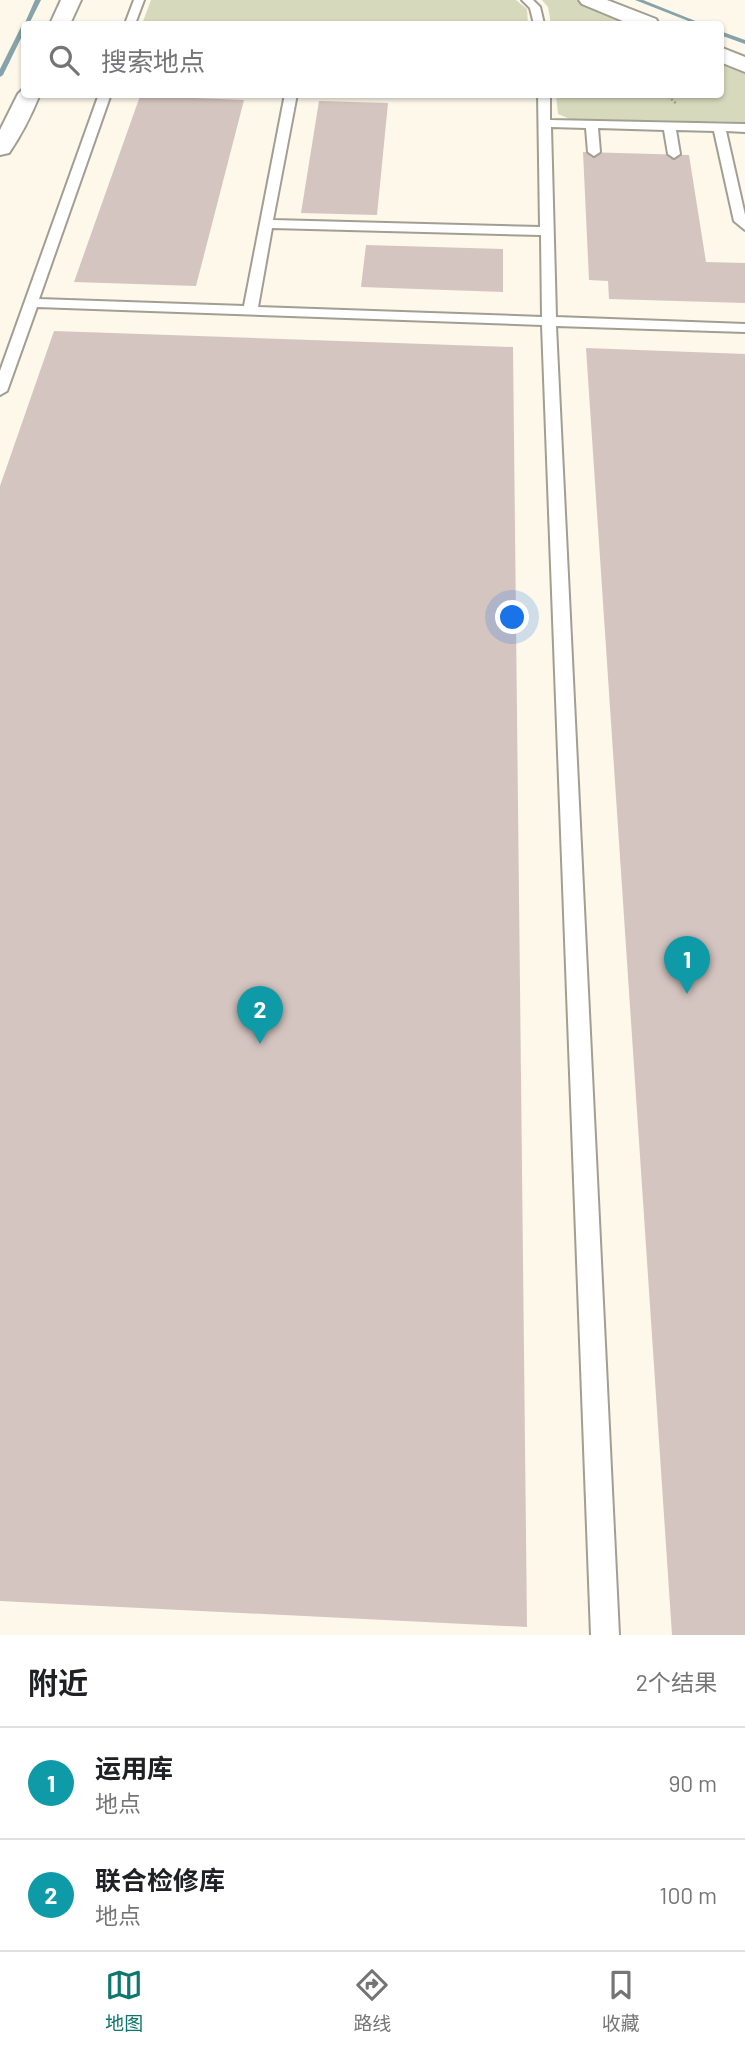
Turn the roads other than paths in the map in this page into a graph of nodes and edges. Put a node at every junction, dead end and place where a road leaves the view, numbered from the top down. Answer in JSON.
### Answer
{"nodes":[{"id":1,"x":71,"y":0,"type":"edge"},
{"id":2,"x":139,"y":0,"type":"edge"},
{"id":3,"x":527,"y":0,"type":"edge"},
{"id":4,"x":589,"y":0,"type":"edge"},
{"id":5,"x":61,"y":21,"type":"edge"},
{"id":6,"x":131,"y":21,"type":"edge"},
{"id":7,"x":538,"y":21,"type":"edge"},
{"id":8,"x":641,"y":21,"type":"edge"},
{"id":9,"x":724,"y":56,"type":"edge"},
{"id":10,"x":745,"y":65,"type":"edge"},
{"id":11,"x":27,"y":98,"type":"edge"},
{"id":12,"x":104,"y":98,"type":"edge"},
{"id":13,"x":290,"y":98,"type":"edge"},
{"id":14,"x":544,"y":98,"type":"edge"},
{"id":15,"x":545,"y":124,"type":"junction"},
{"id":16,"x":592,"y":125,"type":"junction"},
{"id":17,"x":669,"y":126,"type":"junction"},
{"id":18,"x":719,"y":127,"type":"junction"},
{"id":19,"x":745,"y":128,"type":"edge"},
{"id":20,"x":0,"y":148,"type":"edge"},
{"id":21,"x":594,"y":152,"type":"dead end"},
{"id":22,"x":674,"y":154,"type":"dead end"},
{"id":23,"x":266,"y":224,"type":"junction"},
{"id":24,"x":745,"y":226,"type":"edge"},
{"id":25,"x":547,"y":231,"type":"junction"},
{"id":26,"x":33,"y":303,"type":"junction"},
{"id":27,"x":250,"y":310,"type":"junction"},
{"id":28,"x":549,"y":321,"type":"junction"},
{"id":29,"x":745,"y":328,"type":"edge"},
{"id":30,"x":0,"y":391,"type":"edge"},
{"id":31,"x":606,"y":1635,"type":"edge"}],
"edges":[{"from":1,"to":5,"type":"street"},
{"from":2,"to":6,"type":"lane"},
{"from":3,"to":7,"type":"lane"},
{"from":4,"to":8,"type":"street"},
{"from":9,"to":10,"type":"street"},
{"from":11,"to":20,"type":"street"},
{"from":12,"to":26,"type":"lane"},
{"from":13,"to":23,"type":"lane"},
{"from":14,"to":15,"type":"lane"},
{"from":15,"to":16,"type":"lane"},
{"from":15,"to":25,"type":"lane"},
{"from":16,"to":17,"type":"lane"},
{"from":16,"to":21,"type":"lane"},
{"from":17,"to":18,"type":"lane"},
{"from":17,"to":22,"type":"lane"},
{"from":18,"to":19,"type":"lane"},
{"from":18,"to":24,"type":"lane"},
{"from":23,"to":25,"type":"lane"},
{"from":23,"to":27,"type":"lane"},
{"from":25,"to":28,"type":"lane"},
{"from":26,"to":27,"type":"lane"},
{"from":26,"to":30,"type":"lane"},
{"from":27,"to":28,"type":"lane"},
{"from":28,"to":29,"type":"lane"},
{"from":28,"to":31,"type":"lane"}]}
